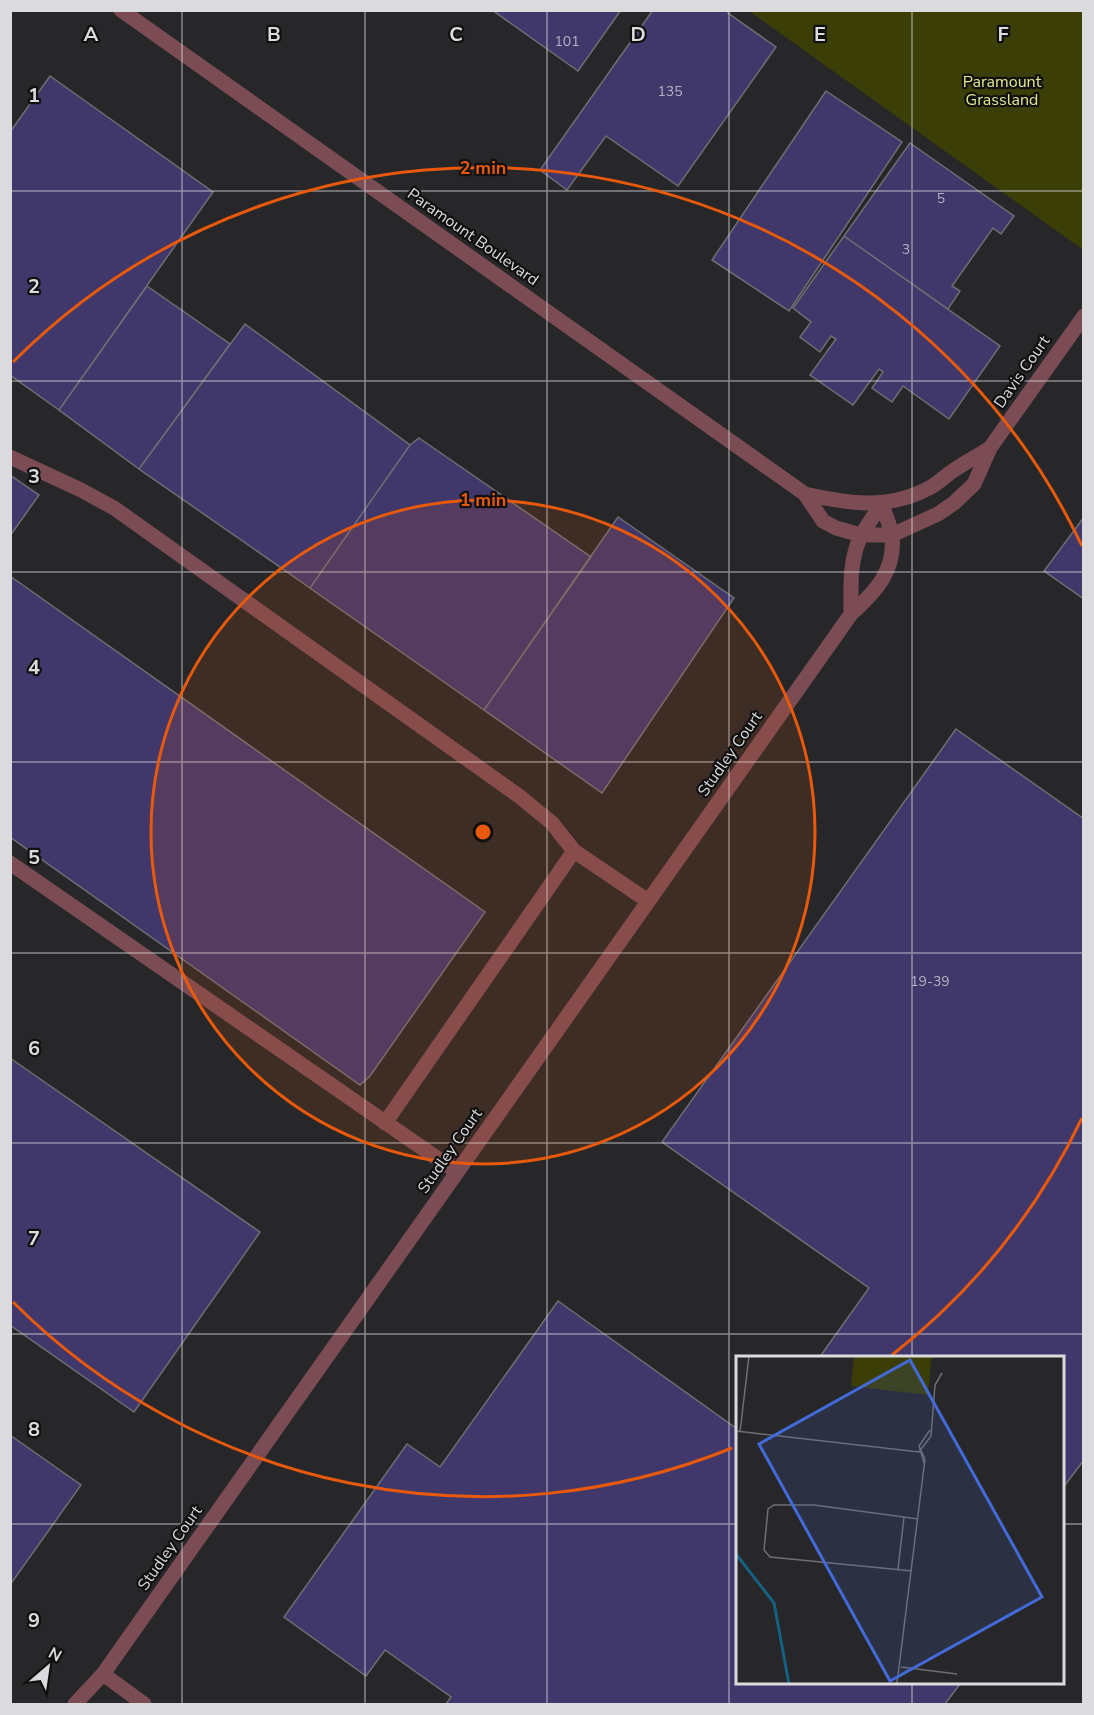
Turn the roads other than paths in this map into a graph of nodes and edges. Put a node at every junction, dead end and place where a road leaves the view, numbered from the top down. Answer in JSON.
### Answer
{"nodes":[{"id":1,"x":121,"y":10,"type":"edge"},
{"id":2,"x":1083,"y":316,"type":"edge"},
{"id":3,"x":990,"y":448,"type":"junction"},
{"id":4,"x":10,"y":457,"type":"edge"},
{"id":5,"x":805,"y":494,"type":"junction"},
{"id":6,"x":882,"y":504,"type":"junction"},
{"id":7,"x":877,"y":536,"type":"junction"},
{"id":8,"x":851,"y":614,"type":"junction"},
{"id":9,"x":574,"y":851,"type":"junction"},
{"id":10,"x":10,"y":863,"type":"edge"},
{"id":11,"x":648,"y":901,"type":"junction"},
{"id":12,"x":385,"y":1123,"type":"junction"},
{"id":13,"x":457,"y":1172,"type":"junction"},
{"id":14,"x":102,"y":1674,"type":"junction"},
{"id":15,"x":75,"y":1704,"type":"edge"},
{"id":16,"x":144,"y":1704,"type":"edge"}],
"edges":[{"from":1,"to":5,"type":"street","name":"Paramount Boulevard"},
{"from":2,"to":3,"type":"street","name":"Davis Court"},
{"from":3,"to":6,"type":"street","name":"Davis Court"},
{"from":3,"to":7,"type":"street","name":"Davis Court"},
{"from":4,"to":9,"type":"street"},
{"from":5,"to":6,"type":"street","name":"Paramount Boulevard"},
{"from":5,"to":7,"type":"street","name":"Paramount Boulevard"},
{"from":6,"to":7,"type":"street","name":"Studley Court"},
{"from":6,"to":7,"type":"street"},
{"from":7,"to":8,"type":"street"},
{"from":7,"to":8,"type":"street","name":"Studley Court"},
{"from":8,"to":11,"type":"street","name":"Studley Court"},
{"from":9,"to":11,"type":"street"},
{"from":9,"to":12,"type":"street"},
{"from":10,"to":12,"type":"street"},
{"from":11,"to":13,"type":"street","name":"Studley Court"},
{"from":12,"to":13,"type":"street"},
{"from":13,"to":14,"type":"street","name":"Studley Court"},
{"from":14,"to":15,"type":"street","name":"Studley Court"},
{"from":14,"to":16,"type":"street"}]}
